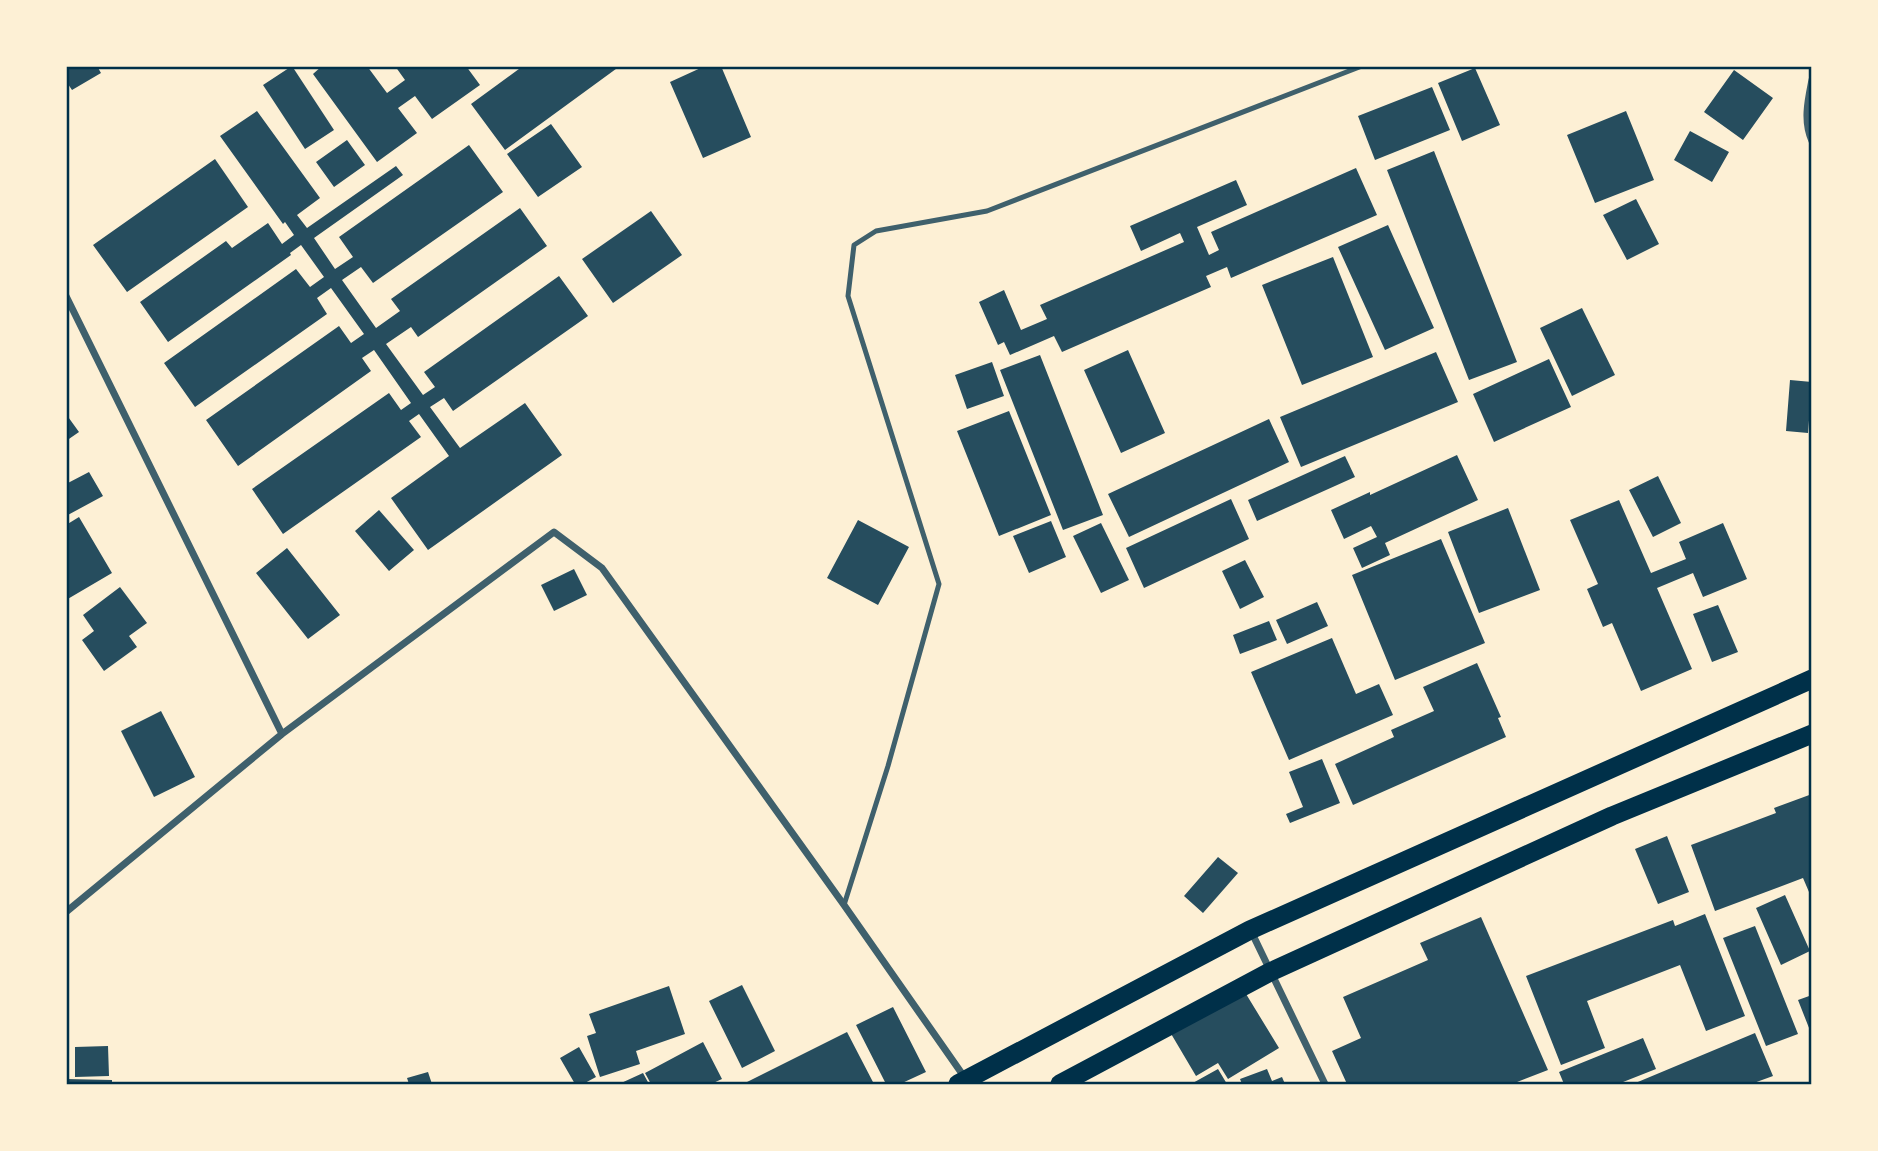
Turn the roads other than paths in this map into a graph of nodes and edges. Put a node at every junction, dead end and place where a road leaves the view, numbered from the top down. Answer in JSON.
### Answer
{"nodes":[{"id":1,"x":1362,"y":66,"type":"edge"},
{"id":2,"x":1811,"y":80,"type":"edge"},
{"id":3,"x":1811,"y":141,"type":"edge"},
{"id":4,"x":66,"y":296,"type":"edge"},
{"id":5,"x":1811,"y":679,"type":"edge"},
{"id":6,"x":282,"y":734,"type":"junction"},
{"id":7,"x":1811,"y":734,"type":"edge"},
{"id":8,"x":844,"y":905,"type":"junction"},
{"id":9,"x":66,"y":912,"type":"edge"},
{"id":10,"x":1251,"y":930,"type":"junction"},
{"id":11,"x":1270,"y":972,"type":"junction"},
{"id":12,"x":965,"y":1083,"type":"edge"},
{"id":13,"x":1060,"y":1084,"type":"edge"},
{"id":14,"x":1325,"y":1084,"type":"edge"}],
"edges":[{"from":1,"to":8,"type":"lane"},
{"from":2,"to":3,"type":"street"},
{"from":4,"to":6,"type":"street"},
{"from":5,"to":10,"type":"highway"},
{"from":6,"to":8,"type":"street"},
{"from":6,"to":9,"type":"street"},
{"from":7,"to":11,"type":"highway"},
{"from":8,"to":12,"type":"street"},
{"from":10,"to":11,"type":"street"},
{"from":10,"to":12,"type":"highway"},
{"from":11,"to":13,"type":"highway"},
{"from":11,"to":14,"type":"street"}]}
